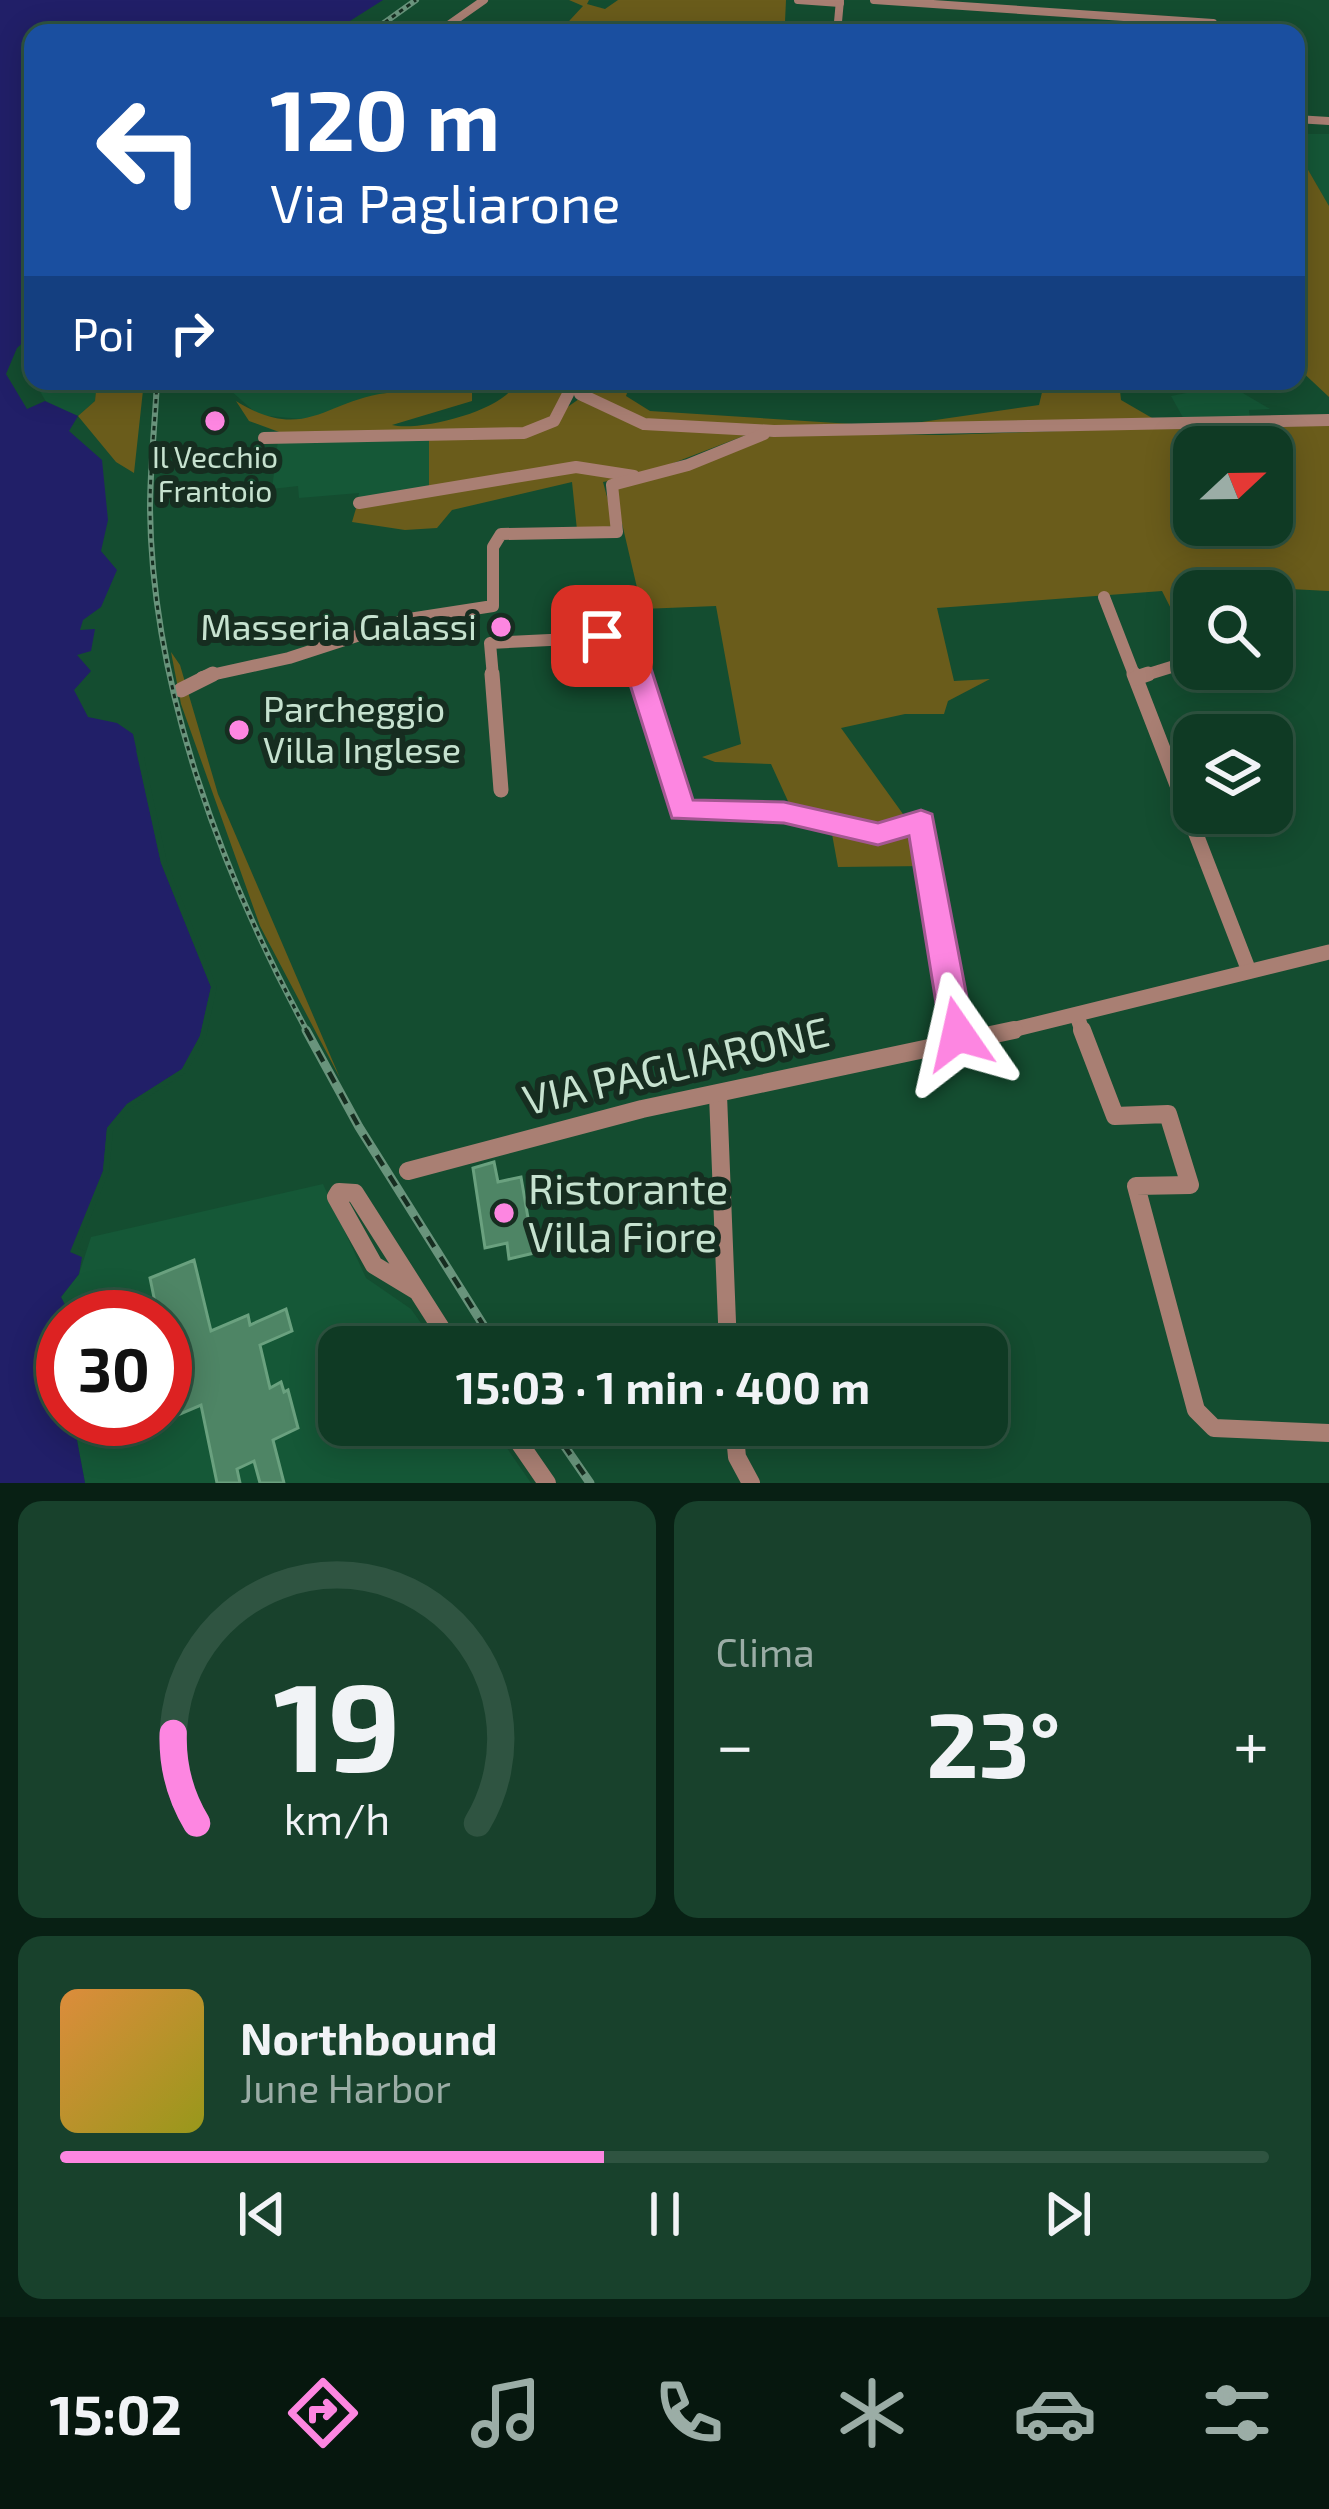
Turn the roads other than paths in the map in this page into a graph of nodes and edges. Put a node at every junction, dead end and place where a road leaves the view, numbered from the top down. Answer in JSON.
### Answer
{"nodes":[{"id":1,"x":484,"y":0,"type":"edge"},
{"id":2,"x":798,"y":0,"type":"edge"},
{"id":3,"x":874,"y":0,"type":"edge"},
{"id":4,"x":840,"y":2,"type":"edge"},
{"id":5,"x":1213,"y":23,"type":"dead end"},
{"id":6,"x":450,"y":24,"type":"edge"},
{"id":7,"x":567,"y":390,"type":"edge"},
{"id":8,"x":579,"y":390,"type":"edge"},
{"id":9,"x":1329,"y":419,"type":"edge"},
{"id":10,"x":774,"y":431,"type":"junction"},
{"id":11,"x":264,"y":438,"type":"dead end"},
{"id":12,"x":639,"y":477,"type":"junction"},
{"id":13,"x":359,"y":503,"type":"dead end"},
{"id":14,"x":1104,"y":597,"type":"dead end"},
{"id":15,"x":1173,"y":667,"type":"edge"},
{"id":16,"x":1136,"y":678,"type":"junction"},
{"id":17,"x":182,"y":690,"type":"dead end"},
{"id":18,"x":501,"y":790,"type":"dead end"},
{"id":19,"x":1329,"y":952,"type":"edge"},
{"id":20,"x":1249,"y":971,"type":"junction"},
{"id":21,"x":1077,"y":1016,"type":"junction"},
{"id":22,"x":962,"y":1040,"type":"junction"},
{"id":23,"x":718,"y":1095,"type":"junction"},
{"id":24,"x":408,"y":1171,"type":"dead end"},
{"id":25,"x":417,"y":1291,"type":"junction"},
{"id":26,"x":440,"y":1326,"type":"edge"},
{"id":27,"x":727,"y":1326,"type":"edge"},
{"id":28,"x":1329,"y":1433,"type":"edge"},
{"id":29,"x":521,"y":1446,"type":"edge"},
{"id":30,"x":736,"y":1446,"type":"edge"},
{"id":31,"x":547,"y":1483,"type":"edge"},
{"id":32,"x":751,"y":1483,"type":"edge"}],
"edges":[{"from":1,"to":6,"type":"street"},
{"from":2,"to":4,"type":"street"},
{"from":3,"to":5,"type":"street"},
{"from":7,"to":11,"type":"street"},
{"from":8,"to":10,"type":"street"},
{"from":9,"to":10,"type":"street"},
{"from":10,"to":12,"type":"street"},
{"from":12,"to":13,"type":"street"},
{"from":12,"to":17,"type":"street"},
{"from":14,"to":16,"type":"street"},
{"from":15,"to":16,"type":"street"},
{"from":16,"to":20,"type":"street"},
{"from":18,"to":22,"type":"street"},
{"from":19,"to":20,"type":"street","name":"VIA PAGLIARONE"},
{"from":20,"to":21,"type":"street","name":"VIA PAGLIARONE"},
{"from":21,"to":22,"type":"street","name":"VIA PAGLIARONE"},
{"from":21,"to":28,"type":"street"},
{"from":22,"to":23,"type":"street","name":"VIA PAGLIARONE"},
{"from":23,"to":24,"type":"street","name":"VIA PAGLIARONE"},
{"from":23,"to":27,"type":"street"},
{"from":25,"to":25,"type":"street"},
{"from":25,"to":26,"type":"street"},
{"from":29,"to":31,"type":"street"},
{"from":30,"to":32,"type":"street"}]}
